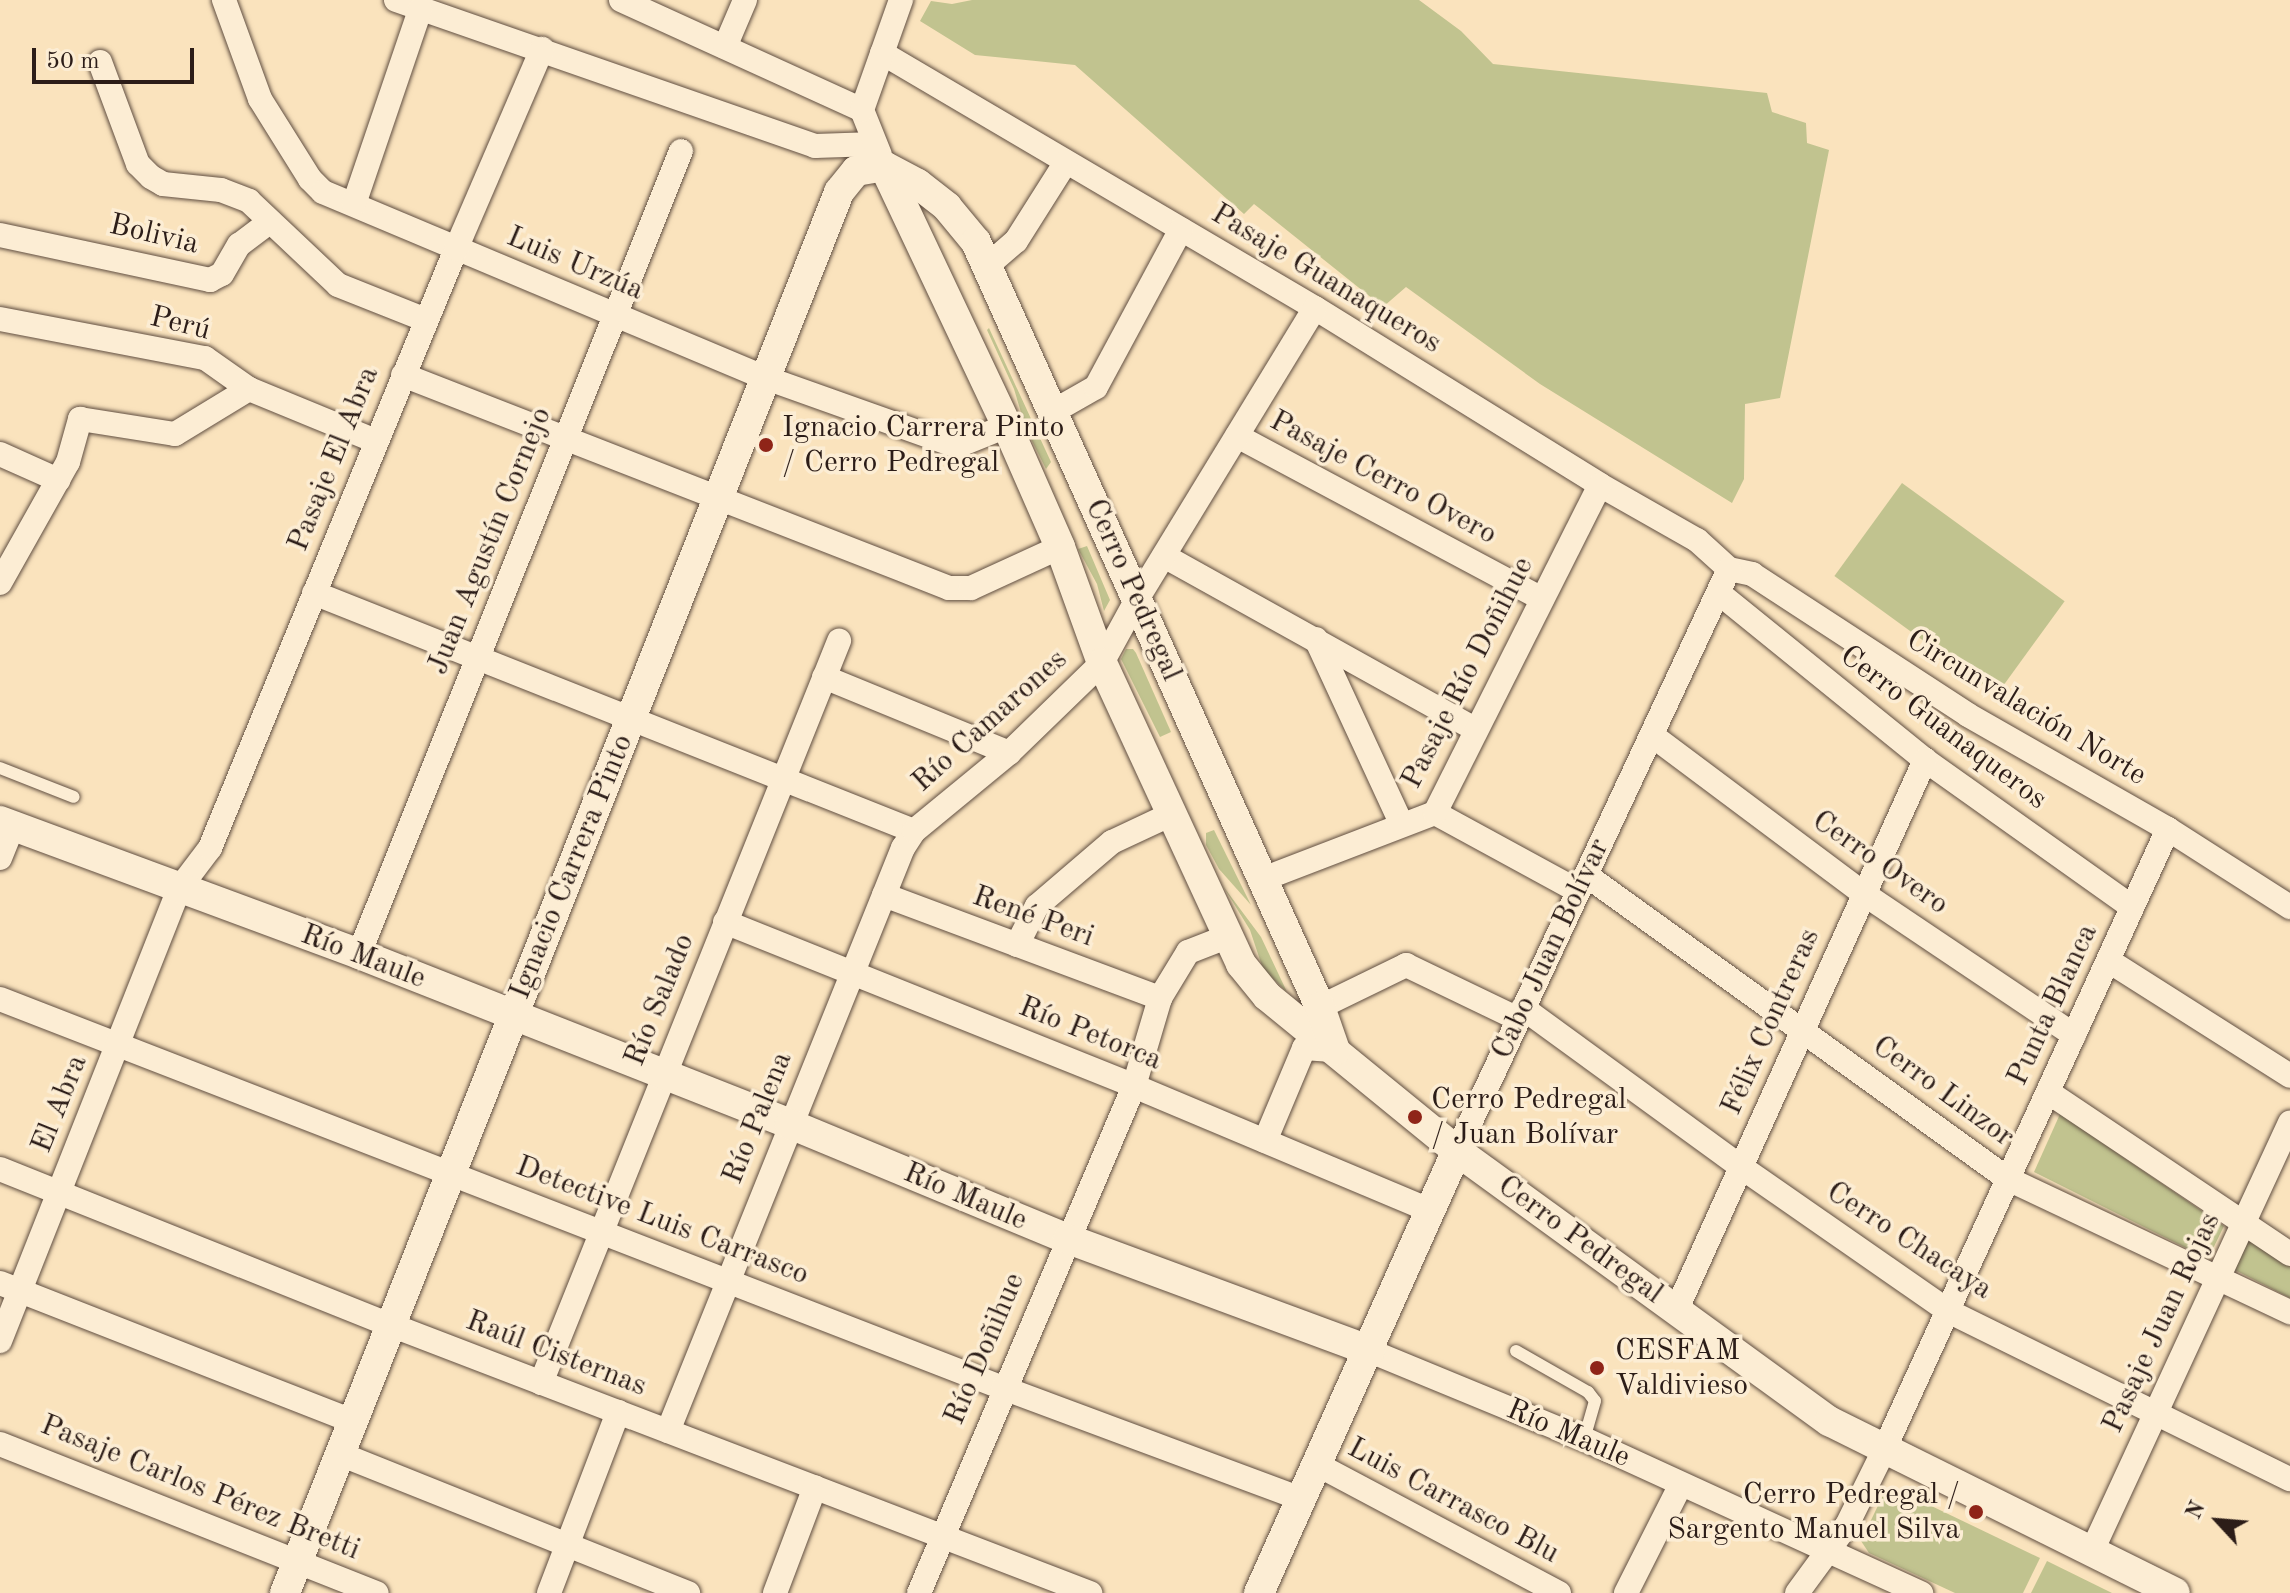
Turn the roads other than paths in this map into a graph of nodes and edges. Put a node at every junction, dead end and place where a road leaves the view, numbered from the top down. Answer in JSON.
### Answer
{"nodes":[{"id":1,"x":224,"y":0,"type":"edge"},
{"id":2,"x":396,"y":0,"type":"edge"},
{"id":3,"x":621,"y":0,"type":"edge"},
{"id":4,"x":745,"y":0,"type":"edge"},
{"id":5,"x":901,"y":0,"type":"edge"},
{"id":6,"x":420,"y":10,"type":"junction"},
{"id":7,"x":725,"y":47,"type":"junction"},
{"id":8,"x":542,"y":49,"type":"junction"},
{"id":9,"x":882,"y":53,"type":"junction"},
{"id":10,"x":100,"y":62,"type":"dead end"},
{"id":11,"x":862,"y":110,"type":"junction"},
{"id":12,"x":681,"y":151,"type":"dead end"},
{"id":13,"x":880,"y":155,"type":"junction"},
{"id":14,"x":1066,"y":162,"type":"junction"},
{"id":15,"x":354,"y":204,"type":"junction"},
{"id":16,"x":270,"y":222,"type":"junction"},
{"id":17,"x":1181,"y":229,"type":"junction"},
{"id":18,"x":0,"y":235,"type":"edge"},
{"id":19,"x":456,"y":249,"type":"junction"},
{"id":20,"x":987,"y":266,"type":"junction"},
{"id":21,"x":1315,"y":308,"type":"junction"},
{"id":22,"x":615,"y":316,"type":"junction"},
{"id":23,"x":0,"y":319,"type":"edge"},
{"id":24,"x":426,"y":320,"type":"junction"},
{"id":25,"x":403,"y":375,"type":"junction"},
{"id":26,"x":766,"y":378,"type":"junction"},
{"id":27,"x":249,"y":389,"type":"junction"},
{"id":28,"x":1054,"y":411,"type":"junction"},
{"id":29,"x":1007,"y":426,"type":"junction"},
{"id":30,"x":1237,"y":436,"type":"junction"},
{"id":31,"x":566,"y":439,"type":"junction"},
{"id":32,"x":376,"y":441,"type":"junction"},
{"id":33,"x":0,"y":454,"type":"edge"},
{"id":34,"x":58,"y":480,"type":"junction"},
{"id":35,"x":1600,"y":485,"type":"junction"},
{"id":36,"x":718,"y":498,"type":"junction"},
{"id":37,"x":1060,"y":547,"type":"junction"},
{"id":38,"x":1164,"y":556,"type":"junction"},
{"id":39,"x":1729,"y":569,"type":"junction"},
{"id":40,"x":0,"y":583,"type":"edge"},
{"id":41,"x":314,"y":593,"type":"junction"},
{"id":42,"x":1720,"y":594,"type":"junction"},
{"id":43,"x":1542,"y":599,"type":"junction"},
{"id":44,"x":1136,"y":601,"type":"junction"},
{"id":45,"x":1316,"y":639,"type":"junction"},
{"id":46,"x":839,"y":641,"type":"dead end"},
{"id":47,"x":478,"y":658,"type":"junction"},
{"id":48,"x":1102,"y":663,"type":"junction"},
{"id":49,"x":824,"y":677,"type":"junction"},
{"id":50,"x":631,"y":719,"type":"junction"},
{"id":51,"x":1476,"y":730,"type":"junction"},
{"id":52,"x":1653,"y":736,"type":"junction"},
{"id":53,"x":1009,"y":753,"type":"junction"},
{"id":54,"x":1925,"y":760,"type":"junction"},
{"id":55,"x":0,"y":768,"type":"edge"},
{"id":56,"x":783,"y":779,"type":"junction"},
{"id":57,"x":74,"y":797,"type":"dead end"},
{"id":58,"x":1174,"y":813,"type":"junction"},
{"id":59,"x":1435,"y":813,"type":"junction"},
{"id":60,"x":6,"y":823,"type":"edge"},
{"id":61,"x":1401,"y":823,"type":"junction"},
{"id":62,"x":2168,"y":829,"type":"junction"},
{"id":63,"x":914,"y":831,"type":"junction"},
{"id":64,"x":0,"y":858,"type":"edge"},
{"id":65,"x":1263,"y":879,"type":"junction"},
{"id":66,"x":1582,"y":883,"type":"junction"},
{"id":67,"x":179,"y":889,"type":"junction"},
{"id":68,"x":1864,"y":894,"type":"junction"},
{"id":69,"x":884,"y":895,"type":"junction"},
{"id":70,"x":2132,"y":907,"type":"junction"},
{"id":71,"x":2290,"y":907,"type":"edge"},
{"id":72,"x":725,"y":922,"type":"junction"},
{"id":73,"x":1229,"y":936,"type":"junction"},
{"id":74,"x":1017,"y":945,"type":"junction"},
{"id":75,"x":359,"y":954,"type":"junction"},
{"id":76,"x":2109,"y":961,"type":"junction"},
{"id":77,"x":851,"y":971,"type":"junction"},
{"id":78,"x":1160,"y":998,"type":"junction"},
{"id":79,"x":0,"y":999,"type":"edge"},
{"id":80,"x":1320,"y":1007,"type":"junction"},
{"id":81,"x":1520,"y":1013,"type":"junction"},
{"id":82,"x":513,"y":1017,"type":"junction"},
{"id":83,"x":1803,"y":1029,"type":"junction"},
{"id":84,"x":2074,"y":1035,"type":"junction"},
{"id":85,"x":118,"y":1044,"type":"junction"},
{"id":86,"x":1335,"y":1050,"type":"junction"},
{"id":87,"x":664,"y":1075,"type":"junction"},
{"id":88,"x":2290,"y":1076,"type":"edge"},
{"id":89,"x":1134,"y":1086,"type":"junction"},
{"id":90,"x":2048,"y":1092,"type":"junction"},
{"id":91,"x":2290,"y":1122,"type":"edge"},
{"id":92,"x":790,"y":1124,"type":"junction"},
{"id":93,"x":1265,"y":1141,"type":"junction"},
{"id":94,"x":1457,"y":1151,"type":"junction"},
{"id":95,"x":1741,"y":1167,"type":"junction"},
{"id":96,"x":0,"y":1169,"type":"edge"},
{"id":97,"x":451,"y":1174,"type":"junction"},
{"id":98,"x":2008,"y":1179,"type":"junction"},
{"id":99,"x":59,"y":1193,"type":"junction"},
{"id":100,"x":1429,"y":1210,"type":"junction"},
{"id":101,"x":2244,"y":1222,"type":"junction"},
{"id":102,"x":602,"y":1231,"type":"junction"},
{"id":103,"x":1068,"y":1239,"type":"junction"},
{"id":104,"x":2290,"y":1254,"type":"edge"},
{"id":105,"x":2218,"y":1277,"type":"junction"},
{"id":106,"x":727,"y":1280,"type":"junction"},
{"id":107,"x":10,"y":1287,"type":"edge"},
{"id":108,"x":1676,"y":1311,"type":"junction"},
{"id":109,"x":1948,"y":1311,"type":"junction"},
{"id":110,"x":2290,"y":1312,"type":"edge"},
{"id":111,"x":391,"y":1325,"type":"junction"},
{"id":112,"x":0,"y":1341,"type":"edge"},
{"id":113,"x":1370,"y":1351,"type":"junction"},
{"id":114,"x":1516,"y":1351,"type":"dead end"},
{"id":115,"x":541,"y":1383,"type":"junction"},
{"id":116,"x":1003,"y":1388,"type":"junction"},
{"id":117,"x":2156,"y":1411,"type":"junction"},
{"id":118,"x":618,"y":1412,"type":"junction"},
{"id":119,"x":353,"y":1421,"type":"junction"},
{"id":120,"x":668,"y":1431,"type":"junction"},
{"id":121,"x":1584,"y":1439,"type":"junction"},
{"id":122,"x":0,"y":1444,"type":"edge"},
{"id":123,"x":1884,"y":1450,"type":"junction"},
{"id":124,"x":340,"y":1454,"type":"junction"},
{"id":125,"x":1318,"y":1465,"type":"junction"},
{"id":126,"x":2290,"y":1479,"type":"edge"},
{"id":127,"x":1681,"y":1484,"type":"junction"},
{"id":128,"x":815,"y":1487,"type":"junction"},
{"id":129,"x":1302,"y":1499,"type":"junction"},
{"id":130,"x":941,"y":1536,"type":"junction"},
{"id":131,"x":567,"y":1545,"type":"junction"},
{"id":132,"x":2092,"y":1551,"type":"junction"},
{"id":133,"x":1828,"y":1552,"type":"junction"},
{"id":134,"x":298,"y":1562,"type":"junction"},
{"id":135,"x":1513,"y":1582,"type":"edge"},
{"id":136,"x":1261,"y":1592,"type":"edge"},
{"id":137,"x":285,"y":1593,"type":"edge"},
{"id":138,"x":377,"y":1593,"type":"edge"},
{"id":139,"x":549,"y":1593,"type":"edge"},
{"id":140,"x":688,"y":1593,"type":"edge"},
{"id":141,"x":775,"y":1593,"type":"edge"},
{"id":142,"x":919,"y":1593,"type":"edge"},
{"id":143,"x":1090,"y":1593,"type":"edge"},
{"id":144,"x":1559,"y":1593,"type":"edge"},
{"id":145,"x":1626,"y":1593,"type":"edge"},
{"id":146,"x":1797,"y":1593,"type":"edge"},
{"id":147,"x":1921,"y":1593,"type":"edge"},
{"id":148,"x":2175,"y":1593,"type":"edge"}],
"edges":[{"from":1,"to":15,"type":"street","name":"Luis Urzúa"},
{"from":2,"to":6,"type":"street"},
{"from":3,"to":7,"type":"street"},
{"from":4,"to":7,"type":"street"},
{"from":5,"to":9,"type":"street"},
{"from":6,"to":8,"type":"street"},
{"from":6,"to":15,"type":"street"},
{"from":7,"to":11,"type":"street"},
{"from":8,"to":13,"type":"street"},
{"from":8,"to":19,"type":"street","name":"Pasaje El Abra"},
{"from":9,"to":11,"type":"street"},
{"from":9,"to":14,"type":"street","name":"Pasaje Guanaqueros"},
{"from":10,"to":16,"type":"street"},
{"from":11,"to":13,"type":"street","name":"Cerro Pedregal"},
{"from":12,"to":22,"type":"street","name":"Juan Agustín Cornejo"},
{"from":13,"to":20,"type":"street","name":"Cerro Pedregal"},
{"from":13,"to":26,"type":"street","name":"Ignacio Carrera Pinto"},
{"from":13,"to":29,"type":"street","name":"Cerro Pedregal"},
{"from":14,"to":17,"type":"street","name":"Pasaje Guanaqueros"},
{"from":14,"to":20,"type":"street"},
{"from":15,"to":19,"type":"street","name":"Luis Urzúa"},
{"from":16,"to":18,"type":"street","name":"Bolivia"},
{"from":16,"to":24,"type":"street"},
{"from":17,"to":21,"type":"street","name":"Pasaje Guanaqueros"},
{"from":17,"to":28,"type":"street"},
{"from":19,"to":22,"type":"street","name":"Luis Urzúa"},
{"from":19,"to":24,"type":"street","name":"Pasaje El Abra"},
{"from":20,"to":28,"type":"street","name":"Cerro Pedregal"},
{"from":21,"to":30,"type":"street","name":"Río Camarones"},
{"from":21,"to":35,"type":"street","name":"Pasaje Guanaqueros"},
{"from":22,"to":26,"type":"street","name":"Luis Urzúa"},
{"from":22,"to":31,"type":"street","name":"Juan Agustín Cornejo"},
{"from":23,"to":27,"type":"street","name":"Perú"},
{"from":24,"to":25,"type":"street","name":"Pasaje El Abra"},
{"from":25,"to":31,"type":"street"},
{"from":25,"to":32,"type":"street","name":"Pasaje El Abra"},
{"from":26,"to":29,"type":"street","name":"Luis Urzúa"},
{"from":26,"to":36,"type":"street","name":"Ignacio Carrera Pinto"},
{"from":27,"to":32,"type":"street","name":"Perú"},
{"from":27,"to":34,"type":"street"},
{"from":28,"to":44,"type":"street","name":"Cerro Pedregal"},
{"from":29,"to":37,"type":"street","name":"Cerro Pedregal"},
{"from":30,"to":38,"type":"street","name":"Río Camarones"},
{"from":30,"to":43,"type":"street","name":"Pasaje Cerro Overo"},
{"from":31,"to":36,"type":"street"},
{"from":31,"to":47,"type":"street","name":"Juan Agustín Cornejo"},
{"from":32,"to":41,"type":"street","name":"Pasaje El Abra"},
{"from":33,"to":34,"type":"street"},
{"from":34,"to":40,"type":"street"},
{"from":35,"to":39,"type":"street","name":"Pasaje Guanaqueros"},
{"from":35,"to":43,"type":"street","name":"Pasaje Río Doñihue"},
{"from":36,"to":37,"type":"street"},
{"from":36,"to":50,"type":"street","name":"Ignacio Carrera Pinto"},
{"from":37,"to":48,"type":"street","name":"Cerro Pedregal"},
{"from":38,"to":44,"type":"street","name":"Río Camarones"},
{"from":38,"to":45,"type":"street"},
{"from":39,"to":42,"type":"street","name":"Cabo Juan Bolívar"},
{"from":39,"to":62,"type":"street","name":"Circunvalación Norte"},
{"from":41,"to":47,"type":"street","name":"Río Camarones"},
{"from":41,"to":67,"type":"street","name":"Pasaje El Abra"},
{"from":42,"to":52,"type":"street","name":"Cabo Juan Bolívar"},
{"from":42,"to":54,"type":"street","name":"Cerro Guanaqueros"},
{"from":43,"to":51,"type":"street","name":"Pasaje Río Doñihue"},
{"from":44,"to":48,"type":"street","name":"Río Camarones"},
{"from":44,"to":65,"type":"street","name":"Cerro Pedregal"},
{"from":45,"to":51,"type":"street"},
{"from":45,"to":61,"type":"street"},
{"from":46,"to":49,"type":"street","name":"Río Salado"},
{"from":47,"to":50,"type":"street","name":"Río Camarones"},
{"from":47,"to":75,"type":"street","name":"Juan Agustín Cornejo"},
{"from":48,"to":53,"type":"street","name":"Río Camarones"},
{"from":48,"to":58,"type":"street","name":"Cerro Pedregal"},
{"from":49,"to":53,"type":"street"},
{"from":49,"to":56,"type":"street","name":"Río Salado"},
{"from":50,"to":56,"type":"street","name":"Río Camarones"},
{"from":50,"to":82,"type":"street","name":"Ignacio Carrera Pinto"},
{"from":51,"to":59,"type":"street","name":"Pasaje Río Doñihue"},
{"from":52,"to":66,"type":"street","name":"Cabo Juan Bolívar"},
{"from":52,"to":68,"type":"street","name":"Cerro Overo"},
{"from":53,"to":63,"type":"street","name":"Río Camarones"},
{"from":54,"to":68,"type":"street","name":"Félix Contreras"},
{"from":54,"to":70,"type":"street","name":"Cerro Guanaqueros"},
{"from":55,"to":57,"type":"lane"},
{"from":56,"to":63,"type":"street","name":"Río Camarones"},
{"from":56,"to":72,"type":"street","name":"Río Salado"},
{"from":58,"to":73,"type":"street","name":"Cerro Pedregal"},
{"from":58,"to":74,"type":"street"},
{"from":59,"to":61,"type":"street","name":"Pasaje Río Doñihue"},
{"from":59,"to":66,"type":"street","name":"Cerro Linzor"},
{"from":60,"to":64,"type":"street"},
{"from":60,"to":67,"type":"street","name":"Río Maule"},
{"from":61,"to":65,"type":"street","name":"Pasaje Río Doñihue"},
{"from":62,"to":70,"type":"street","name":"Punta Blanca"},
{"from":62,"to":71,"type":"street","name":"Circunvalación Norte"},
{"from":63,"to":69,"type":"street","name":"Río Palena"},
{"from":65,"to":80,"type":"street","name":"Cerro Pedregal"},
{"from":66,"to":81,"type":"street","name":"Cabo Juan Bolívar"},
{"from":66,"to":83,"type":"street","name":"Cerro Linzor"},
{"from":67,"to":75,"type":"street","name":"Río Maule"},
{"from":67,"to":85,"type":"street","name":"El Abra"},
{"from":68,"to":83,"type":"street","name":"Félix Contreras"},
{"from":68,"to":84,"type":"street","name":"Cerro Overo"},
{"from":69,"to":74,"type":"street","name":"René Peri"},
{"from":69,"to":77,"type":"street","name":"Río Palena"},
{"from":70,"to":76,"type":"street","name":"Punta Blanca"},
{"from":72,"to":77,"type":"street","name":"Río Petorca"},
{"from":72,"to":87,"type":"street","name":"Río Salado"},
{"from":73,"to":78,"type":"street","name":"Río Doñihue"},
{"from":73,"to":86,"type":"street","name":"Cerro Pedregal"},
{"from":74,"to":78,"type":"street","name":"René Peri"},
{"from":75,"to":82,"type":"street","name":"Río Maule"},
{"from":76,"to":84,"type":"street","name":"Punta Blanca"},
{"from":76,"to":88,"type":"street"},
{"from":77,"to":89,"type":"street","name":"Río Petorca"},
{"from":77,"to":92,"type":"street","name":"Río Palena"},
{"from":78,"to":89,"type":"street","name":"Río Doñihue"},
{"from":79,"to":85,"type":"street","name":"Detective Luis Carrasco"},
{"from":80,"to":81,"type":"street","name":"Cerro Chacaya"},
{"from":80,"to":86,"type":"street","name":"Cerro Pedregal"},
{"from":81,"to":94,"type":"street","name":"Cabo Juan Bolívar"},
{"from":81,"to":95,"type":"street","name":"Cerro Chacaya"},
{"from":82,"to":87,"type":"street","name":"Río Maule"},
{"from":82,"to":97,"type":"street","name":"Ignacio Carrera Pinto"},
{"from":83,"to":95,"type":"street","name":"Félix Contreras"},
{"from":83,"to":98,"type":"street","name":"Cerro Linzor"},
{"from":84,"to":90,"type":"street","name":"Punta Blanca"},
{"from":85,"to":97,"type":"street","name":"Detective Luis Carrasco"},
{"from":85,"to":99,"type":"street","name":"El Abra"},
{"from":86,"to":93,"type":"street"},
{"from":86,"to":94,"type":"street","name":"Cerro Pedregal"},
{"from":87,"to":92,"type":"street","name":"Río Maule"},
{"from":87,"to":102,"type":"street","name":"Río Salado"},
{"from":89,"to":93,"type":"street","name":"Río Petorca"},
{"from":89,"to":103,"type":"street","name":"Río Doñihue"},
{"from":90,"to":98,"type":"street","name":"Punta Blanca"},
{"from":90,"to":101,"type":"street"},
{"from":91,"to":101,"type":"street","name":"Pasaje Juan Rojas"},
{"from":92,"to":103,"type":"street","name":"Río Maule"},
{"from":92,"to":106,"type":"street","name":"Río Palena"},
{"from":93,"to":100,"type":"street","name":"Río Petorca"},
{"from":94,"to":100,"type":"street","name":"Cabo Juan Bolívar"},
{"from":94,"to":108,"type":"street","name":"Cerro Pedregal"},
{"from":95,"to":108,"type":"street","name":"Félix Contreras"},
{"from":95,"to":109,"type":"street","name":"Cerro Chacaya"},
{"from":96,"to":99,"type":"street","name":"Raúl Cisternas"},
{"from":97,"to":102,"type":"street","name":"Detective Luis Carrasco"},
{"from":97,"to":111,"type":"street","name":"Ignacio Carrera Pinto"},
{"from":98,"to":105,"type":"street","name":"Cerro Linzor"},
{"from":98,"to":109,"type":"street","name":"Punta Blanca"},
{"from":99,"to":107,"type":"street","name":"El Abra"},
{"from":99,"to":111,"type":"street","name":"Raúl Cisternas"},
{"from":100,"to":113,"type":"street","name":"Cabo Juan Bolívar"},
{"from":101,"to":104,"type":"street"},
{"from":101,"to":105,"type":"street","name":"Pasaje Juan Rojas"},
{"from":102,"to":106,"type":"street","name":"Detective Luis Carrasco"},
{"from":102,"to":115,"type":"street","name":"Río Salado"},
{"from":103,"to":113,"type":"street","name":"Río Maule"},
{"from":103,"to":116,"type":"street","name":"Río Doñihue"},
{"from":105,"to":110,"type":"street","name":"Cerro Linzor"},
{"from":105,"to":117,"type":"street","name":"Pasaje Juan Rojas"},
{"from":106,"to":116,"type":"street","name":"Detective Luis Carrasco"},
{"from":106,"to":120,"type":"street","name":"Río Palena"},
{"from":107,"to":112,"type":"street","name":"El Abra"},
{"from":107,"to":119,"type":"street"},
{"from":108,"to":123,"type":"street","name":"Cerro Pedregal"},
{"from":109,"to":117,"type":"street","name":"Cerro Chacaya"},
{"from":109,"to":123,"type":"street","name":"Punta Blanca"},
{"from":111,"to":115,"type":"street","name":"Raúl Cisternas"},
{"from":111,"to":119,"type":"street","name":"Ignacio Carrera Pinto"},
{"from":113,"to":121,"type":"street","name":"Río Maule"},
{"from":113,"to":125,"type":"street","name":"Cabo Juan Bolívar"},
{"from":114,"to":121,"type":"lane"},
{"from":115,"to":118,"type":"street","name":"Raúl Cisternas"},
{"from":116,"to":129,"type":"street","name":"Detective Luis Carrasco"},
{"from":116,"to":130,"type":"street","name":"Río Doñihue"},
{"from":117,"to":126,"type":"street","name":"Cerro Chacaya"},
{"from":117,"to":132,"type":"street","name":"Pasaje Juan Rojas"},
{"from":118,"to":120,"type":"street","name":"Raúl Cisternas"},
{"from":118,"to":131,"type":"street"},
{"from":119,"to":124,"type":"street","name":"Ignacio Carrera Pinto"},
{"from":120,"to":128,"type":"street","name":"Raúl Cisternas"},
{"from":121,"to":127,"type":"street","name":"Río Maule"},
{"from":122,"to":134,"type":"street","name":"Pasaje Carlos Pérez Bretti"},
{"from":123,"to":132,"type":"street","name":"Cerro Pedregal"},
{"from":123,"to":133,"type":"street","name":"Punta Blanca"},
{"from":124,"to":131,"type":"street"},
{"from":124,"to":134,"type":"street","name":"Ignacio Carrera Pinto"},
{"from":125,"to":129,"type":"street","name":"Cabo Juan Bolívar"},
{"from":125,"to":135,"type":"street","name":"Luis Carrasco Blu"},
{"from":127,"to":133,"type":"street","name":"Río Maule"},
{"from":127,"to":145,"type":"street"},
{"from":128,"to":130,"type":"street","name":"Raúl Cisternas"},
{"from":128,"to":141,"type":"street"},
{"from":129,"to":136,"type":"street","name":"Cabo Juan Bolívar"},
{"from":130,"to":142,"type":"street","name":"Río Doñihue"},
{"from":130,"to":143,"type":"street","name":"Raúl Cisternas"},
{"from":131,"to":139,"type":"street"},
{"from":131,"to":140,"type":"street"},
{"from":132,"to":148,"type":"street","name":"Cerro Pedregal"},
{"from":133,"to":146,"type":"street","name":"Punta Blanca"},
{"from":133,"to":147,"type":"street","name":"Río Maule"},
{"from":134,"to":137,"type":"street","name":"Ignacio Carrera Pinto"},
{"from":134,"to":138,"type":"street","name":"Pasaje Carlos Pérez Bretti"},
{"from":135,"to":144,"type":"street","name":"Luis Carrasco Blu"}]}
